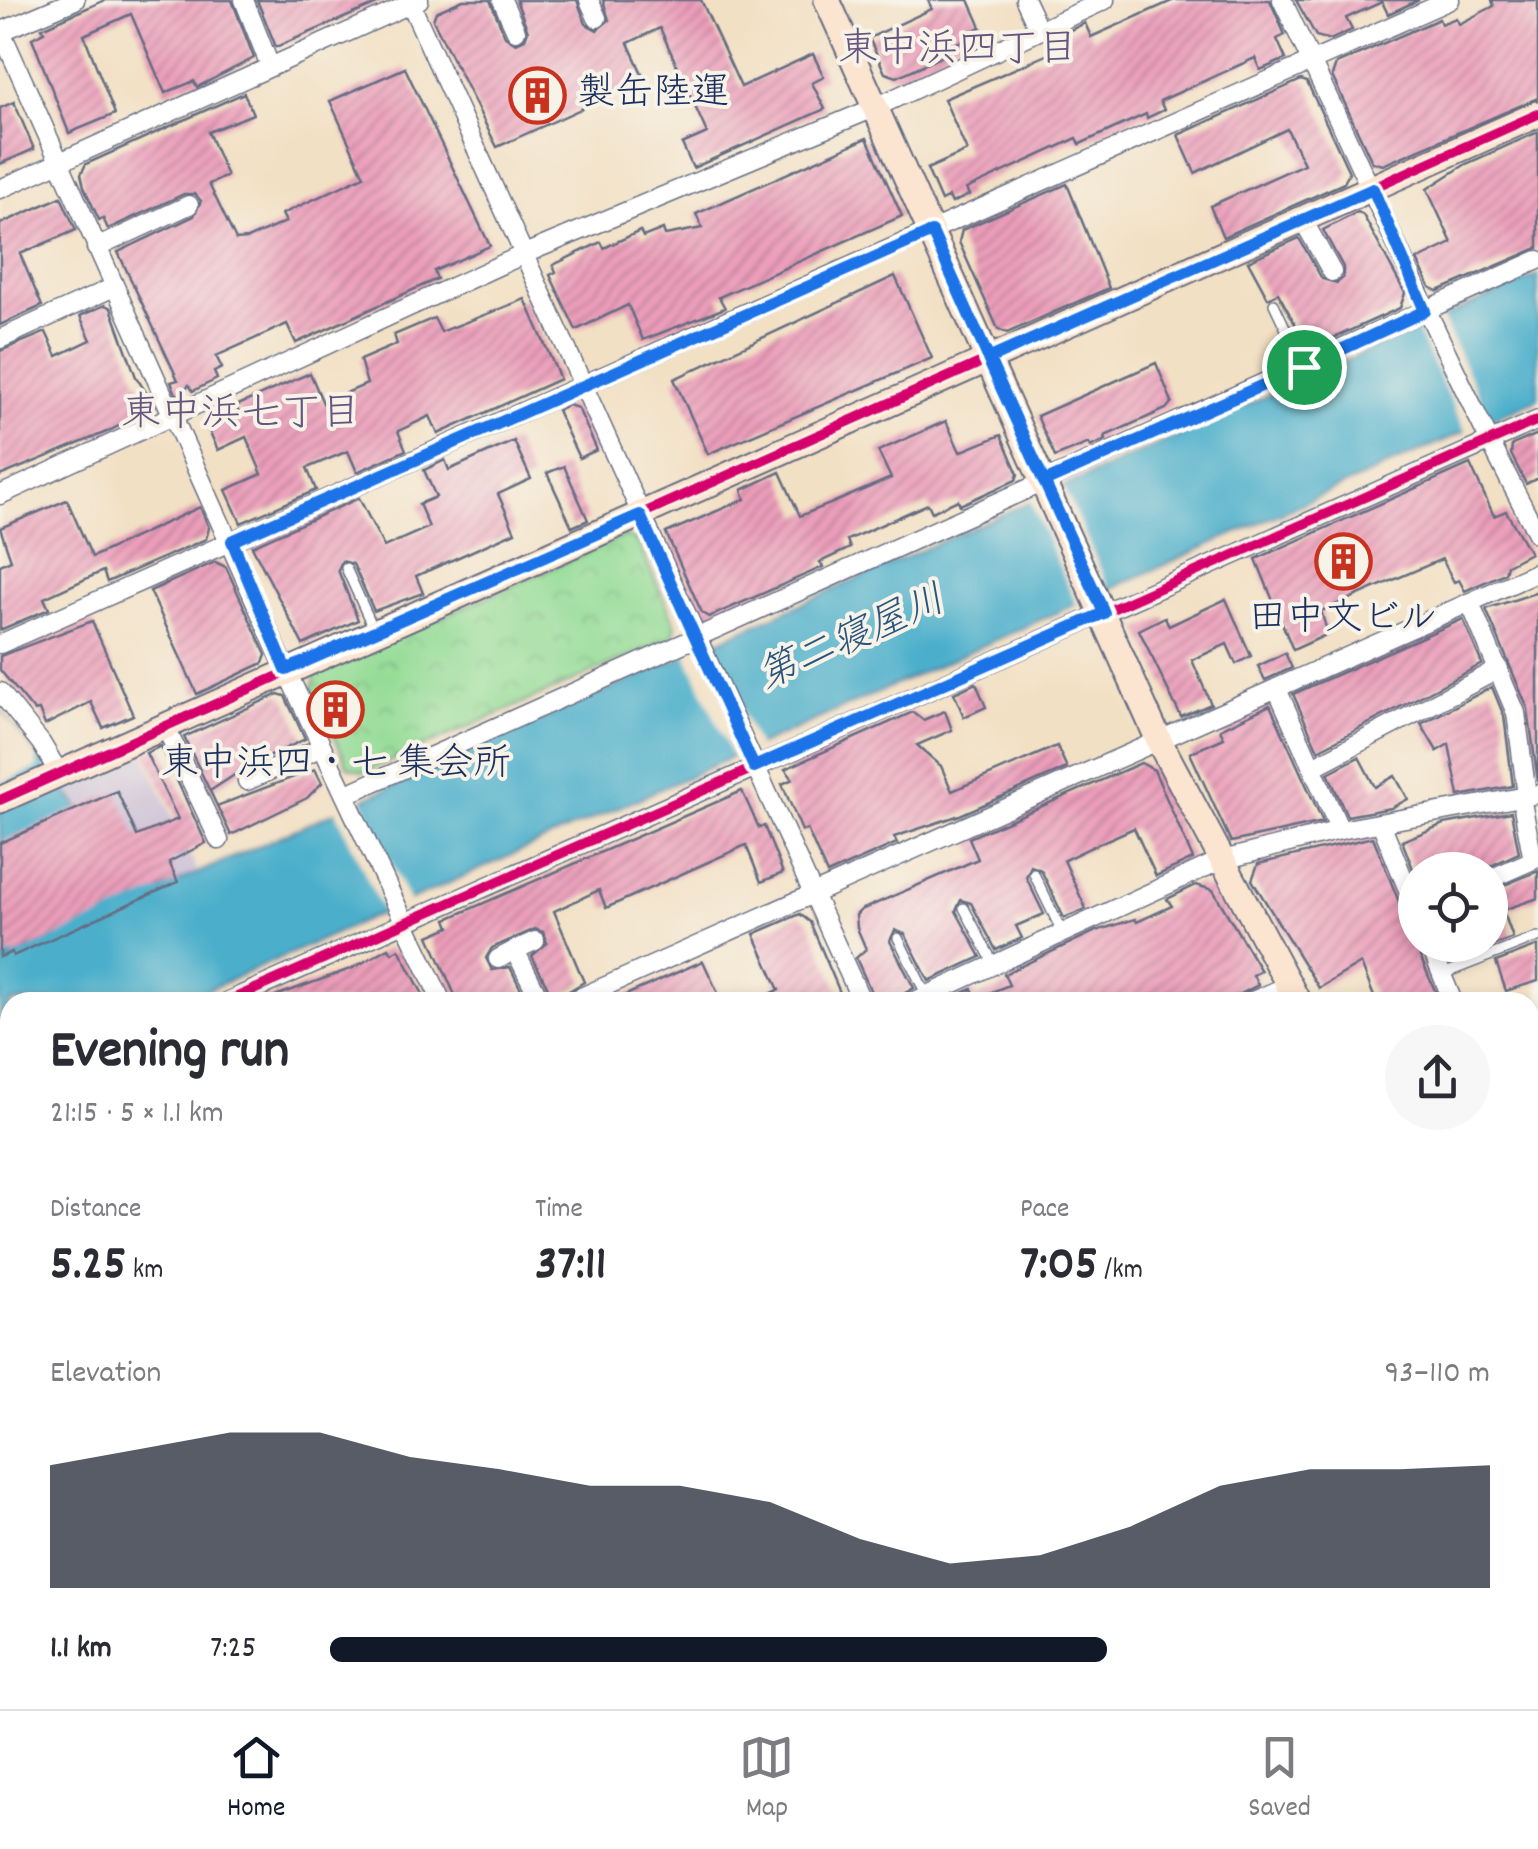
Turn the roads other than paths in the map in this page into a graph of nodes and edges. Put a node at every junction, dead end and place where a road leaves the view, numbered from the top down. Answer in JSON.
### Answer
{"nodes":[{"id":1,"x":75,"y":0,"type":"edge"},
{"id":2,"x":244,"y":0,"type":"edge"},
{"id":3,"x":502,"y":0,"type":"edge"},
{"id":4,"x":589,"y":0,"type":"edge"},
{"id":5,"x":827,"y":0,"type":"edge"},
{"id":6,"x":1025,"y":0,"type":"edge"},
{"id":7,"x":1282,"y":0,"type":"edge"},
{"id":8,"x":1450,"y":0,"type":"edge"},
{"id":9,"x":413,"y":1,"type":"edge"},
{"id":10,"x":1101,"y":1,"type":"edge"},
{"id":11,"x":1423,"y":6,"type":"edge"},
{"id":12,"x":597,"y":18,"type":"dead end"},
{"id":13,"x":1040,"y":30,"type":"junction"},
{"id":14,"x":0,"y":31,"type":"edge"},
{"id":15,"x":516,"y":31,"type":"dead end"},
{"id":16,"x":1312,"y":62,"type":"junction"},
{"id":17,"x":270,"y":66,"type":"junction"},
{"id":18,"x":874,"y":108,"type":"junction"},
{"id":19,"x":1538,"y":114,"type":"edge"},
{"id":20,"x":58,"y":164,"type":"junction"},
{"id":21,"x":0,"y":189,"type":"edge"},
{"id":22,"x":1373,"y":189,"type":"junction"},
{"id":23,"x":189,"y":205,"type":"dead end"},
{"id":24,"x":1304,"y":220,"type":"junction"},
{"id":25,"x":932,"y":232,"type":"junction"},
{"id":26,"x":96,"y":248,"type":"junction"},
{"id":27,"x":522,"y":255,"type":"junction"},
{"id":28,"x":1538,"y":260,"type":"edge"},
{"id":29,"x":1332,"y":272,"type":"dead end"},
{"id":30,"x":114,"y":287,"type":"junction"},
{"id":31,"x":1274,"y":304,"type":"dead end"},
{"id":32,"x":1428,"y":316,"type":"junction"},
{"id":33,"x":0,"y":339,"type":"edge"},
{"id":34,"x":988,"y":359,"type":"junction"},
{"id":35,"x":1304,"y":367,"type":"junction"},
{"id":36,"x":583,"y":384,"type":"junction"},
{"id":37,"x":172,"y":415,"type":"junction"},
{"id":38,"x":1538,"y":420,"type":"edge"},
{"id":39,"x":1485,"y":435,"type":"junction"},
{"id":40,"x":1046,"y":486,"type":"junction"},
{"id":41,"x":0,"y":495,"type":"edge"},
{"id":42,"x":640,"y":515,"type":"junction"},
{"id":43,"x":1538,"y":534,"type":"edge"},
{"id":44,"x":232,"y":541,"type":"junction"},
{"id":45,"x":346,"y":568,"type":"dead end"},
{"id":46,"x":1538,"y":572,"type":"edge"},
{"id":47,"x":1470,"y":603,"type":"junction"},
{"id":48,"x":1101,"y":605,"type":"junction"},
{"id":49,"x":376,"y":633,"type":"junction"},
{"id":50,"x":696,"y":641,"type":"junction"},
{"id":51,"x":0,"y":644,"type":"edge"},
{"id":52,"x":1499,"y":669,"type":"junction"},
{"id":53,"x":286,"y":670,"type":"junction"},
{"id":54,"x":1277,"y":689,"type":"junction"},
{"id":55,"x":0,"y":692,"type":"edge"},
{"id":56,"x":166,"y":726,"type":"junction"},
{"id":57,"x":1160,"y":743,"type":"junction"},
{"id":58,"x":322,"y":748,"type":"junction"},
{"id":59,"x":751,"y":760,"type":"junction"},
{"id":60,"x":1314,"y":767,"type":"junction"},
{"id":61,"x":59,"y":774,"type":"junction"},
{"id":62,"x":247,"y":781,"type":"dead end"},
{"id":63,"x":1528,"y":796,"type":"edge"},
{"id":64,"x":346,"y":797,"type":"junction"},
{"id":65,"x":0,"y":800,"type":"edge"},
{"id":66,"x":1381,"y":822,"type":"junction"},
{"id":67,"x":1340,"y":830,"type":"junction"},
{"id":68,"x":219,"y":840,"type":"dead end"},
{"id":69,"x":1219,"y":861,"type":"junction"},
{"id":70,"x":1398,"y":864,"type":"edge"},
{"id":71,"x":1508,"y":871,"type":"edge"},
{"id":72,"x":1034,"y":874,"type":"dead end"},
{"id":73,"x":815,"y":895,"type":"junction"},
{"id":74,"x":964,"y":908,"type":"dead end"},
{"id":75,"x":402,"y":917,"type":"junction"},
{"id":76,"x":1064,"y":934,"type":"junction"},
{"id":77,"x":898,"y":938,"type":"dead end"},
{"id":78,"x":1538,"y":938,"type":"edge"},
{"id":79,"x":535,"y":941,"type":"dead end"},
{"id":80,"x":1437,"y":962,"type":"edge"},
{"id":81,"x":996,"y":967,"type":"junction"},
{"id":82,"x":1442,"y":974,"type":"junction"},
{"id":83,"x":247,"y":992,"type":"edge"},
{"id":84,"x":437,"y":992,"type":"edge"},
{"id":85,"x":534,"y":992,"type":"edge"},
{"id":86,"x":593,"y":992,"type":"edge"},
{"id":87,"x":858,"y":992,"type":"edge"},
{"id":88,"x":917,"y":992,"type":"edge"},
{"id":89,"x":937,"y":992,"type":"edge"},
{"id":90,"x":1291,"y":992,"type":"edge"},
{"id":91,"x":1449,"y":992,"type":"edge"}],
"edges":[{"from":1,"to":14,"type":"street"},
{"from":2,"to":17,"type":"street"},
{"from":3,"to":15,"type":"street"},
{"from":4,"to":12,"type":"street"},
{"from":5,"to":18,"type":"street"},
{"from":6,"to":13,"type":"street"},
{"from":7,"to":16,"type":"street"},
{"from":8,"to":11,"type":"street"},
{"from":9,"to":17,"type":"street"},
{"from":9,"to":27,"type":"street"},
{"from":10,"to":13,"type":"street"},
{"from":11,"to":16,"type":"street"},
{"from":13,"to":18,"type":"street"},
{"from":14,"to":20,"type":"street"},
{"from":16,"to":22,"type":"street"},
{"from":16,"to":25,"type":"street"},
{"from":17,"to":20,"type":"street"},
{"from":18,"to":25,"type":"street"},
{"from":18,"to":27,"type":"street"},
{"from":19,"to":22,"type":"street"},
{"from":20,"to":21,"type":"street"},
{"from":20,"to":26,"type":"street"},
{"from":22,"to":24,"type":"street"},
{"from":22,"to":32,"type":"street"},
{"from":23,"to":26,"type":"street"},
{"from":24,"to":29,"type":"street"},
{"from":24,"to":34,"type":"street"},
{"from":25,"to":34,"type":"street"},
{"from":25,"to":36,"type":"street"},
{"from":26,"to":30,"type":"street"},
{"from":27,"to":36,"type":"street"},
{"from":27,"to":37,"type":"street"},
{"from":28,"to":32,"type":"street"},
{"from":30,"to":33,"type":"street"},
{"from":30,"to":37,"type":"street"},
{"from":31,"to":35,"type":"lane"},
{"from":32,"to":35,"type":"street"},
{"from":32,"to":39,"type":"street"},
{"from":34,"to":40,"type":"street"},
{"from":34,"to":42,"type":"street"},
{"from":35,"to":40,"type":"street"},
{"from":36,"to":42,"type":"street"},
{"from":36,"to":44,"type":"street"},
{"from":37,"to":41,"type":"street"},
{"from":37,"to":44,"type":"street"},
{"from":38,"to":39,"type":"street"},
{"from":39,"to":43,"type":"street"},
{"from":39,"to":48,"type":"street"},
{"from":40,"to":48,"type":"street"},
{"from":40,"to":50,"type":"street"},
{"from":42,"to":49,"type":"street"},
{"from":42,"to":50,"type":"street"},
{"from":44,"to":51,"type":"street"},
{"from":44,"to":53,"type":"street"},
{"from":45,"to":49,"type":"lane"},
{"from":46,"to":47,"type":"street"},
{"from":47,"to":52,"type":"street"},
{"from":47,"to":54,"type":"street"},
{"from":48,"to":57,"type":"street"},
{"from":48,"to":59,"type":"street"},
{"from":49,"to":53,"type":"street"},
{"from":50,"to":59,"type":"street"},
{"from":50,"to":64,"type":"street"},
{"from":52,"to":60,"type":"street"},
{"from":52,"to":63,"type":"street"},
{"from":53,"to":56,"type":"street"},
{"from":53,"to":58,"type":"street"},
{"from":54,"to":57,"type":"street"},
{"from":54,"to":60,"type":"street"},
{"from":55,"to":61,"type":"street"},
{"from":56,"to":61,"type":"street"},
{"from":56,"to":68,"type":"street"},
{"from":57,"to":69,"type":"street"},
{"from":57,"to":73,"type":"street"},
{"from":58,"to":62,"type":"street"},
{"from":58,"to":64,"type":"street"},
{"from":59,"to":73,"type":"street"},
{"from":59,"to":75,"type":"street"},
{"from":60,"to":67,"type":"street"},
{"from":61,"to":65,"type":"street"},
{"from":63,"to":66,"type":"street"},
{"from":63,"to":71,"type":"street"},
{"from":64,"to":75,"type":"street"},
{"from":66,"to":67,"type":"street"},
{"from":66,"to":70,"type":"street"},
{"from":67,"to":69,"type":"street"},
{"from":69,"to":76,"type":"street"},
{"from":69,"to":90,"type":"street"},
{"from":72,"to":76,"type":"lane"},
{"from":73,"to":86,"type":"street"},
{"from":73,"to":87,"type":"street"},
{"from":74,"to":81,"type":"lane"},
{"from":75,"to":83,"type":"street"},
{"from":75,"to":84,"type":"street"},
{"from":76,"to":81,"type":"street"},
{"from":77,"to":88,"type":"lane"},
{"from":78,"to":82,"type":"lane"},
{"from":79,"to":85,"type":"street"},
{"from":80,"to":82,"type":"street"},
{"from":81,"to":89,"type":"street"},
{"from":82,"to":91,"type":"street"}]}
